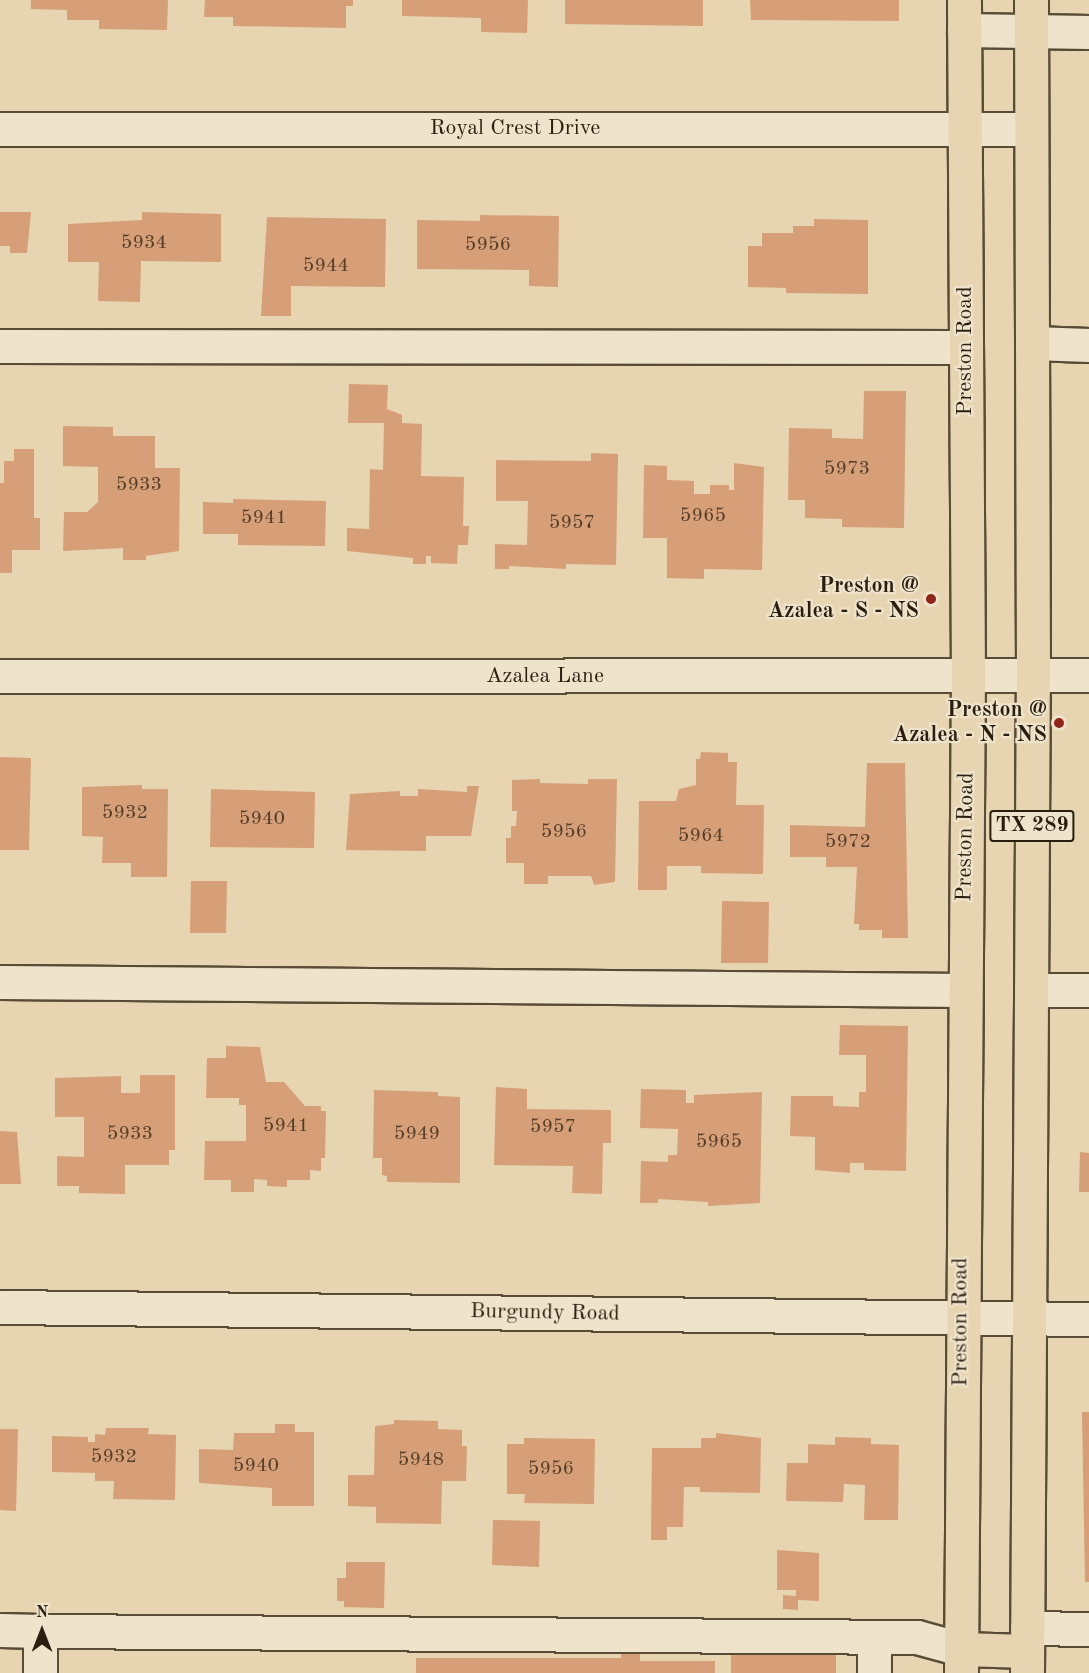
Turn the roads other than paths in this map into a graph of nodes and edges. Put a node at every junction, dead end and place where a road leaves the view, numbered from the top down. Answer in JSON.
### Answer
{"nodes":[{"id":1,"x":964,"y":15,"type":"edge"},
{"id":2,"x":1031,"y":15,"type":"edge"},
{"id":3,"x":1089,"y":32,"type":"edge"},
{"id":4,"x":0,"y":129,"type":"edge"},
{"id":5,"x":964,"y":129,"type":"junction"},
{"id":6,"x":1031,"y":129,"type":"junction"},
{"id":7,"x":1032,"y":344,"type":"junction"},
{"id":8,"x":1089,"y":345,"type":"edge"},
{"id":9,"x":0,"y":346,"type":"edge"},
{"id":10,"x":966,"y":347,"type":"junction"},
{"id":11,"x":1089,"y":675,"type":"edge"},
{"id":12,"x":0,"y":676,"type":"edge"},
{"id":13,"x":968,"y":676,"type":"junction"},
{"id":14,"x":1034,"y":676,"type":"junction"},
{"id":15,"x":0,"y":982,"type":"edge"},
{"id":16,"x":965,"y":990,"type":"junction"},
{"id":17,"x":1031,"y":990,"type":"junction"},
{"id":18,"x":1089,"y":990,"type":"edge"},
{"id":19,"x":0,"y":1307,"type":"edge"},
{"id":20,"x":961,"y":1317,"type":"junction"},
{"id":21,"x":1029,"y":1318,"type":"junction"},
{"id":22,"x":1089,"y":1319,"type":"edge"},
{"id":23,"x":0,"y":1630,"type":"edge"},
{"id":24,"x":40,"y":1631,"type":"junction"},
{"id":25,"x":874,"y":1637,"type":"junction"},
{"id":26,"x":1083,"y":1641,"type":"edge"},
{"id":27,"x":1027,"y":1651,"type":"edge"},
{"id":28,"x":961,"y":1661,"type":"edge"},
{"id":29,"x":40,"y":1673,"type":"edge"},
{"id":30,"x":874,"y":1673,"type":"edge"}],
"edges":[{"from":1,"to":2,"type":"street"},
{"from":1,"to":5,"type":"main road","name":"Preston Road","number":"TX 289"},
{"from":2,"to":3,"type":"street"},
{"from":2,"to":6,"type":"main road","number":"TX 289"},
{"from":4,"to":5,"type":"street","name":"Royal Crest Drive"},
{"from":5,"to":6,"type":"street","name":"Royal Crest Drive"},
{"from":5,"to":10,"type":"main road","name":"Preston Road","number":"TX 289"},
{"from":6,"to":7,"type":"main road","number":"TX 289"},
{"from":7,"to":8,"type":"street"},
{"from":7,"to":14,"type":"main road","number":"TX 289"},
{"from":9,"to":10,"type":"street"},
{"from":10,"to":13,"type":"main road","name":"Preston Road","number":"TX 289"},
{"from":11,"to":14,"type":"street","name":"Azalea Lane"},
{"from":12,"to":13,"type":"street","name":"Azalea Lane"},
{"from":13,"to":14,"type":"street","name":"Azalea Lane"},
{"from":13,"to":16,"type":"main road","name":"Preston Road","number":"TX 289"},
{"from":14,"to":17,"type":"main road","number":"TX 289"},
{"from":15,"to":16,"type":"street"},
{"from":16,"to":20,"type":"main road","name":"Preston Road","number":"TX 289"},
{"from":17,"to":18,"type":"street"},
{"from":17,"to":21,"type":"main road","number":"TX 289"},
{"from":19,"to":20,"type":"street","name":"Burgundy Road"},
{"from":20,"to":21,"type":"street","name":"Burgundy Road"},
{"from":20,"to":28,"type":"main road","name":"Preston Road","number":"TX 289"},
{"from":21,"to":22,"type":"street","name":"Burgundy Road"},
{"from":21,"to":27,"type":"main road","number":"TX 289"},
{"from":23,"to":24,"type":"street"},
{"from":24,"to":25,"type":"street"},
{"from":24,"to":29,"type":"street"},
{"from":25,"to":28,"type":"street"},
{"from":25,"to":30,"type":"street"},
{"from":26,"to":27,"type":"street"},
{"from":27,"to":28,"type":"main road"}]}
